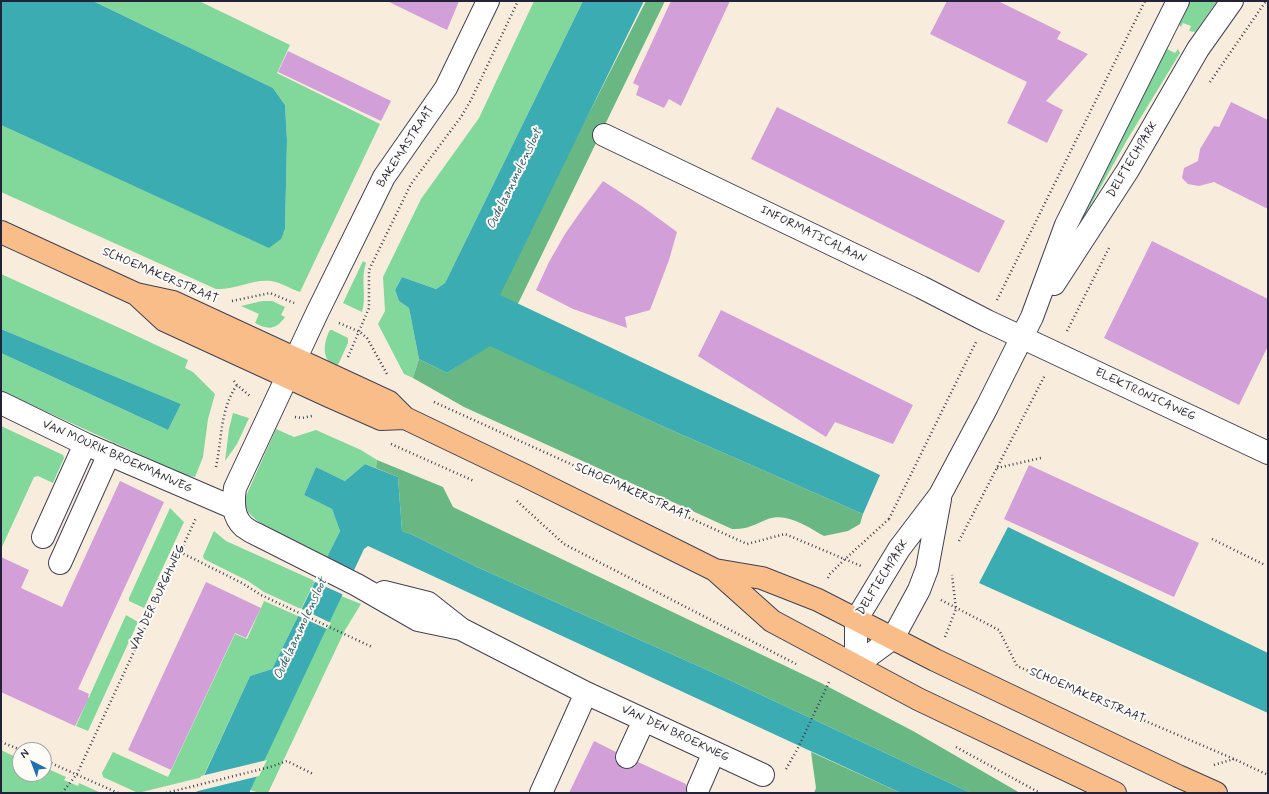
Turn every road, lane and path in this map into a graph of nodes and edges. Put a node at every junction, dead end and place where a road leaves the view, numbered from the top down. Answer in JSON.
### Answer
{"nodes":[{"id":1,"x":488,"y":1,"type":"edge"},
{"id":2,"x":518,"y":1,"type":"edge"},
{"id":3,"x":1145,"y":1,"type":"edge"},
{"id":4,"x":1178,"y":1,"type":"edge"},
{"id":5,"x":1232,"y":1,"type":"edge"},
{"id":6,"x":1266,"y":1,"type":"edge"},
{"id":7,"x":1209,"y":83,"type":"dead end"},
{"id":8,"x":604,"y":135,"type":"dead end"},
{"id":9,"x":1,"y":232,"type":"edge"},
{"id":10,"x":1110,"y":246,"type":"dead end"},
{"id":11,"x":232,"y":302,"type":"dead end"},
{"id":12,"x":317,"y":313,"type":"junction"},
{"id":13,"x":1032,"y":317,"type":"junction"},
{"id":14,"x":987,"y":321,"type":"junction"},
{"id":15,"x":360,"y":332,"type":"junction"},
{"id":16,"x":1022,"y":337,"type":"junction"},
{"id":17,"x":1056,"y":354,"type":"junction"},
{"id":18,"x":291,"y":368,"type":"junction"},
{"id":19,"x":389,"y":377,"type":"dead end"},
{"id":20,"x":338,"y":379,"type":"junction"},
{"id":21,"x":237,"y":385,"type":"dead end"},
{"id":22,"x":429,"y":400,"type":"dead end"},
{"id":23,"x":1,"y":404,"type":"edge"},
{"id":24,"x":405,"y":418,"type":"junction"},
{"id":25,"x":85,"y":444,"type":"junction"},
{"id":26,"x":390,"y":444,"type":"dead end"},
{"id":27,"x":1268,"y":453,"type":"edge"},
{"id":28,"x":109,"y":454,"type":"junction"},
{"id":29,"x":1041,"y":458,"type":"dead end"},
{"id":30,"x":996,"y":468,"type":"junction"},
{"id":31,"x":478,"y":482,"type":"dead end"},
{"id":32,"x":940,"y":495,"type":"junction"},
{"id":33,"x":206,"y":496,"type":"junction"},
{"id":34,"x":514,"y":498,"type":"dead end"},
{"id":35,"x":234,"y":508,"type":"junction"},
{"id":36,"x":895,"y":516,"type":"dead end"},
{"id":37,"x":889,"y":519,"type":"junction"},
{"id":38,"x":43,"y":537,"type":"dead end"},
{"id":39,"x":1212,"y":539,"type":"dead end"},
{"id":40,"x":957,"y":544,"type":"dead end"},
{"id":41,"x":180,"y":552,"type":"junction"},
{"id":42,"x":844,"y":560,"type":"junction"},
{"id":43,"x":60,"y":563,"type":"dead end"},
{"id":44,"x":1265,"y":565,"type":"dead end"},
{"id":45,"x":715,"y":570,"type":"junction"},
{"id":46,"x":952,"y":572,"type":"dead end"},
{"id":47,"x":884,"y":576,"type":"junction"},
{"id":48,"x":919,"y":590,"type":"junction"},
{"id":49,"x":818,"y":600,"type":"junction"},
{"id":50,"x":956,"y":609,"type":"junction"},
{"id":51,"x":856,"y":620,"type":"junction"},
{"id":52,"x":800,"y":636,"type":"junction"},
{"id":53,"x":893,"y":638,"type":"junction"},
{"id":54,"x":372,"y":647,"type":"dead end"},
{"id":55,"x":788,"y":660,"type":"junction"},
{"id":56,"x":935,"y":660,"type":"junction"},
{"id":57,"x":856,"y":665,"type":"junction"},
{"id":58,"x":802,"y":667,"type":"dead end"},
{"id":59,"x":823,"y":677,"type":"dead end"},
{"id":60,"x":830,"y":680,"type":"junction"},
{"id":61,"x":837,"y":683,"type":"dead end"},
{"id":62,"x":586,"y":693,"type":"junction"},
{"id":63,"x":644,"y":720,"type":"junction"},
{"id":64,"x":1,"y":742,"type":"edge"},
{"id":65,"x":950,"y":743,"type":"dead end"},
{"id":66,"x":12,"y":746,"type":"edge"},
{"id":67,"x":797,"y":750,"type":"dead end"},
{"id":68,"x":714,"y":752,"type":"junction"},
{"id":69,"x":627,"y":757,"type":"dead end"},
{"id":70,"x":52,"y":763,"type":"edge"},
{"id":71,"x":77,"y":774,"type":"junction"},
{"id":72,"x":313,"y":774,"type":"dead end"},
{"id":73,"x":763,"y":775,"type":"dead end"},
{"id":74,"x":1268,"y":775,"type":"edge"},
{"id":75,"x":698,"y":789,"type":"dead end"},
{"id":76,"x":62,"y":793,"type":"edge"},
{"id":77,"x":118,"y":793,"type":"edge"},
{"id":78,"x":166,"y":793,"type":"edge"},
{"id":79,"x":541,"y":793,"type":"edge"},
{"id":80,"x":1040,"y":793,"type":"edge"},
{"id":81,"x":1115,"y":793,"type":"edge"},
{"id":82,"x":1216,"y":793,"type":"edge"}],
"edges":[{"from":1,"to":12,"type":"street","name":"BAKEMASTRAAT"},
{"from":2,"to":15,"type":"path"},
{"from":3,"to":14,"type":"path"},
{"from":4,"to":13,"type":"street","name":"DELFTECHPARK"},
{"from":5,"to":13,"type":"street","name":"DELFTECHPARK"},
{"from":6,"to":7,"type":"path"},
{"from":8,"to":14,"type":"street","name":"INFORMATICALAAN"},
{"from":9,"to":18,"type":"main road","name":"SCHOEMAKERSTRAAT"},
{"from":10,"to":17,"type":"path"},
{"from":11,"to":12,"type":"path","name":"SCHOEMAKERSTRAAT"},
{"from":12,"to":15,"type":"path","name":"SCHOEMAKERSTRAAT"},
{"from":12,"to":18,"type":"street","name":"BAKEMASTRAAT"},
{"from":13,"to":16,"type":"street","name":"DELFTECHPARK"},
{"from":14,"to":16,"type":"street","name":"INFORMATICALAAN"},
{"from":14,"to":37,"type":"path"},
{"from":15,"to":19,"type":"path","name":"SCHOEMAKERSTRAAT"},
{"from":15,"to":20,"type":"path"},
{"from":16,"to":17,"type":"street","name":"ELEKTRONICAWEG"},
{"from":16,"to":32,"type":"street","name":"DELFTECHPARK"},
{"from":17,"to":27,"type":"street","name":"ELEKTRONICAWEG"},
{"from":17,"to":30,"type":"path"},
{"from":18,"to":20,"type":"main road","name":"SCHOEMAKERSTRAAT"},
{"from":18,"to":24,"type":"main road","name":"SCHOEMAKERSTRAAT"},
{"from":18,"to":35,"type":"street"},
{"from":20,"to":24,"type":"main road","name":"SCHOEMAKERSTRAAT"},
{"from":21,"to":33,"type":"path","name":"VAN DER BURGHWEG"},
{"from":22,"to":42,"type":"path","name":"SCHOEMAKERSTRAAT"},
{"from":23,"to":25,"type":"street","name":"VAN MOURIK BROEKMANWEG"},
{"from":24,"to":45,"type":"main road","name":"SCHOEMAKERSTRAAT"},
{"from":25,"to":28,"type":"street","name":"VAN MOURIK BROEKMANWEG"},
{"from":25,"to":38,"type":"street"},
{"from":26,"to":31,"type":"path"},
{"from":28,"to":33,"type":"street","name":"VAN MOURIK BROEKMANWEG"},
{"from":28,"to":43,"type":"street"},
{"from":29,"to":30,"type":"path"},
{"from":30,"to":40,"type":"path"},
{"from":32,"to":47,"type":"street","name":"DELFTECHPARK"},
{"from":32,"to":48,"type":"street","name":"DELFTECHPARK"},
{"from":33,"to":35,"type":"street","name":"VAN MOURIK BROEKMANWEG"},
{"from":33,"to":41,"type":"path","name":"VAN DER BURGHWEG"},
{"from":34,"to":55,"type":"path"},
{"from":35,"to":62,"type":"street","name":"VAN DEN BROEKWEG"},
{"from":36,"to":37,"type":"path"},
{"from":37,"to":42,"type":"path"},
{"from":39,"to":44,"type":"path"},
{"from":41,"to":54,"type":"path"},
{"from":41,"to":71,"type":"path","name":"VAN DER BURGHWEG"},
{"from":42,"to":47,"type":"path","name":"SCHOEMAKERSTRAAT"},
{"from":42,"to":49,"type":"path"},
{"from":45,"to":49,"type":"main road","name":"SCHOEMAKERSTRAAT"},
{"from":45,"to":52,"type":"main road","name":"SCHOEMAKERSTRAAT"},
{"from":46,"to":50,"type":"path"},
{"from":47,"to":51,"type":"street","name":"DELFTECHPARK"},
{"from":48,"to":50,"type":"path","name":"SCHOEMAKERSTRAAT"},
{"from":48,"to":53,"type":"street","name":"DELFTECHPARK"},
{"from":49,"to":51,"type":"main road","name":"SCHOEMAKERSTRAAT"},
{"from":50,"to":56,"type":"path"},
{"from":50,"to":74,"type":"path","name":"SCHOEMAKERSTRAAT"},
{"from":51,"to":53,"type":"main road","name":"SCHOEMAKERSTRAAT"},
{"from":51,"to":57,"type":"street","name":"DELFTECHPARK"},
{"from":52,"to":55,"type":"path"},
{"from":52,"to":57,"type":"main road","name":"SCHOEMAKERSTRAAT"},
{"from":53,"to":56,"type":"main road","name":"SCHOEMAKERSTRAAT"},
{"from":53,"to":57,"type":"street","name":"DELFTECHPARK"},
{"from":55,"to":58,"type":"path"},
{"from":56,"to":82,"type":"main road","name":"SCHOEMAKERSTRAAT"},
{"from":57,"to":81,"type":"main road","name":"SCHOEMAKERSTRAAT"},
{"from":59,"to":60,"type":"path"},
{"from":60,"to":61,"type":"path"},
{"from":60,"to":67,"type":"path"},
{"from":62,"to":63,"type":"street","name":"VAN DEN BROEKWEG"},
{"from":62,"to":79,"type":"street"},
{"from":63,"to":68,"type":"street","name":"VAN DEN BROEKWEG"},
{"from":63,"to":69,"type":"street"},
{"from":64,"to":66,"type":"path"},
{"from":65,"to":80,"type":"path"},
{"from":68,"to":73,"type":"street","name":"VAN DEN BROEKWEG"},
{"from":68,"to":75,"type":"street"},
{"from":70,"to":71,"type":"path"},
{"from":71,"to":76,"type":"path","name":"VAN DER BURGHWEG"},
{"from":71,"to":77,"type":"path"},
{"from":72,"to":78,"type":"path"}]}
